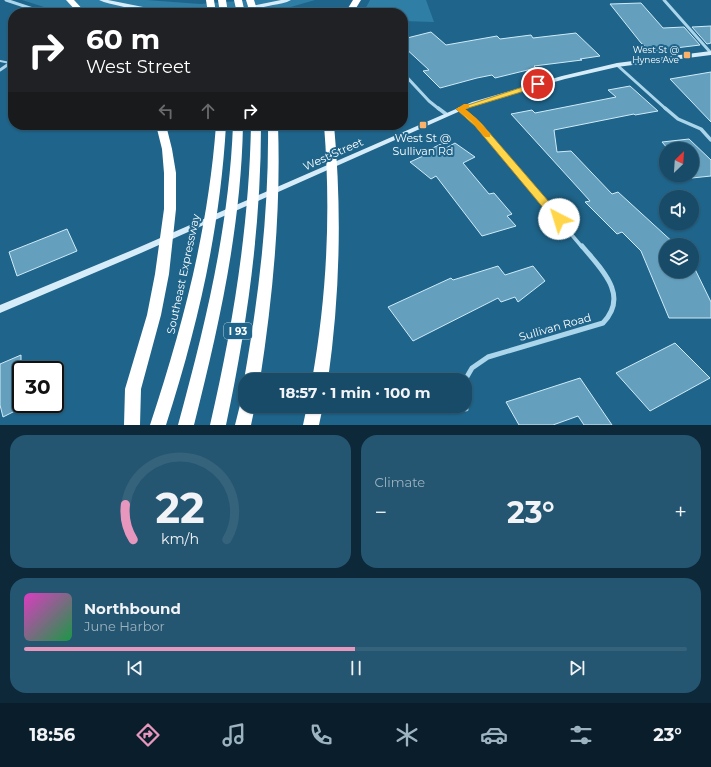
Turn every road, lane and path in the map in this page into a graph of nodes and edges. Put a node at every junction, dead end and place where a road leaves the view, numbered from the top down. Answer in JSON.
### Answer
{"nodes":[{"id":1,"x":6,"y":0,"type":"edge"},
{"id":2,"x":70,"y":0,"type":"edge"},
{"id":3,"x":102,"y":0,"type":"edge"},
{"id":4,"x":288,"y":0,"type":"edge"},
{"id":5,"x":664,"y":0,"type":"edge"},
{"id":6,"x":29,"y":8,"type":"edge"},
{"id":7,"x":77,"y":8,"type":"edge"},
{"id":8,"x":142,"y":8,"type":"edge"},
{"id":9,"x":252,"y":8,"type":"edge"},
{"id":10,"x":711,"y":53,"type":"edge"},
{"id":11,"x":617,"y":65,"type":"junction"},
{"id":12,"x":408,"y":78,"type":"edge"},
{"id":13,"x":459,"y":109,"type":"junction"},
{"id":14,"x":446,"y":114,"type":"junction"},
{"id":15,"x":161,"y":130,"type":"edge"},
{"id":16,"x":221,"y":130,"type":"edge"},
{"id":17,"x":238,"y":130,"type":"edge"},
{"id":18,"x":256,"y":130,"type":"edge"},
{"id":19,"x":273,"y":130,"type":"edge"},
{"id":20,"x":330,"y":130,"type":"edge"},
{"id":21,"x":711,"y":140,"type":"edge"},
{"id":22,"x":0,"y":309,"type":"edge"},
{"id":23,"x":253,"y":373,"type":"edge"},
{"id":24,"x":321,"y":373,"type":"edge"},
{"id":25,"x":469,"y":373,"type":"edge"},
{"id":26,"x":246,"y":413,"type":"edge"},
{"id":27,"x":314,"y":413,"type":"edge"},
{"id":28,"x":132,"y":425,"type":"edge"},
{"id":29,"x":158,"y":425,"type":"edge"},
{"id":30,"x":186,"y":425,"type":"edge"},
{"id":31,"x":218,"y":425,"type":"edge"},
{"id":32,"x":243,"y":425,"type":"edge"},
{"id":33,"x":311,"y":425,"type":"edge"}],
"edges":[{"from":1,"to":6,"type":"street"},
{"from":2,"to":7,"type":"highway"},
{"from":3,"to":8,"type":"street"},
{"from":4,"to":9,"type":"street"},
{"from":5,"to":10,"type":"street"},
{"from":10,"to":11,"type":"street","name":"West Street"},
{"from":11,"to":13,"type":"street","name":"West Street"},
{"from":11,"to":21,"type":"street"},
{"from":12,"to":14,"type":"street"},
{"from":13,"to":14,"type":"street","name":"West Street"},
{"from":13,"to":25,"type":"street","name":"Sullivan Road"},
{"from":14,"to":22,"type":"street","name":"West Street"},
{"from":15,"to":28,"type":"highway"},
{"from":16,"to":29,"type":"highway","name":"Southeast Expressway"},
{"from":17,"to":30,"type":"highway","number":"I 93"},
{"from":18,"to":31,"type":"highway","number":"I 93"},
{"from":19,"to":23,"type":"highway","number":"I 93"},
{"from":20,"to":24,"type":"highway"},
{"from":26,"to":32,"type":"highway"},
{"from":27,"to":33,"type":"highway"}]}
